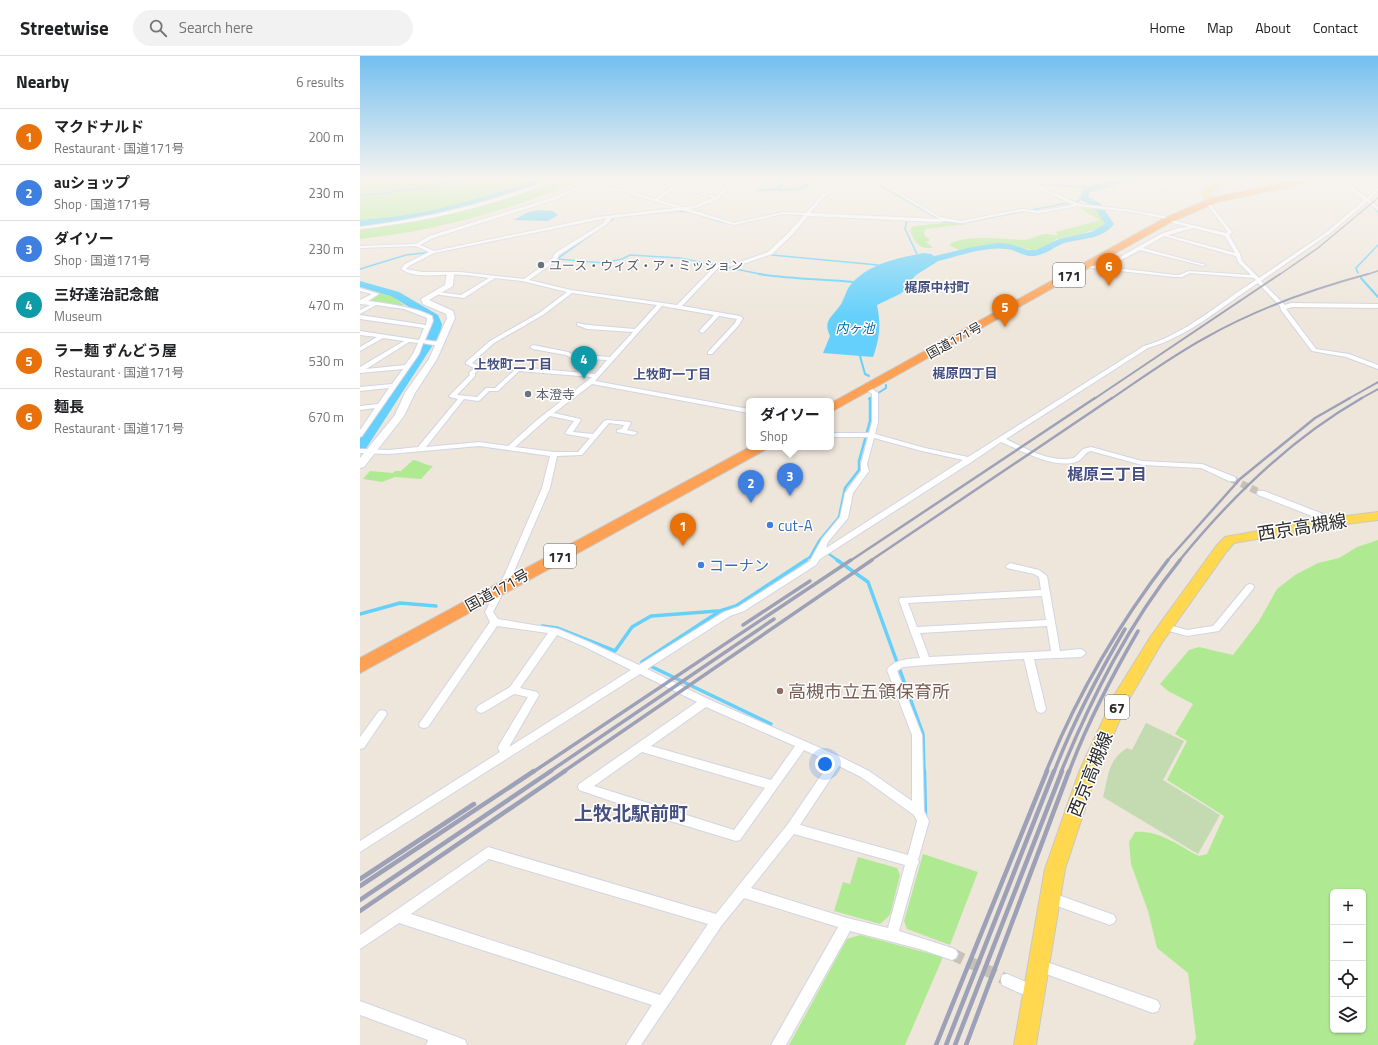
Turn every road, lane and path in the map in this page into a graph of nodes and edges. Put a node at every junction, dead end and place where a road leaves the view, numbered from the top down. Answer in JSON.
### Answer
{"nodes":[{"id":1,"x":387,"y":225,"type":"edge"},
{"id":2,"x":469,"y":225,"type":"edge"},
{"id":3,"x":568,"y":225,"type":"edge"},
{"id":4,"x":603,"y":225,"type":"edge"},
{"id":5,"x":797,"y":225,"type":"edge"},
{"id":6,"x":1159,"y":225,"type":"edge"},
{"id":7,"x":1190,"y":225,"type":"edge"},
{"id":8,"x":1225,"y":225,"type":"edge"},
{"id":9,"x":1336,"y":225,"type":"edge"},
{"id":10,"x":1198,"y":227,"type":"junction"},
{"id":11,"x":360,"y":228,"type":"edge"},
{"id":12,"x":1162,"y":235,"type":"junction"},
{"id":13,"x":1227,"y":235,"type":"junction"},
{"id":14,"x":417,"y":245,"type":"junction"},
{"id":15,"x":360,"y":247,"type":"edge"},
{"id":16,"x":1139,"y":248,"type":"junction"},
{"id":17,"x":433,"y":252,"type":"junction"},
{"id":18,"x":1238,"y":255,"type":"junction"},
{"id":19,"x":1204,"y":265,"type":"dead end"},
{"id":20,"x":1084,"y":266,"type":"junction"},
{"id":21,"x":1103,"y":268,"type":"junction"},
{"id":22,"x":450,"y":274,"type":"junction"},
{"id":23,"x":494,"y":277,"type":"junction"},
{"id":24,"x":1257,"y":279,"type":"junction"},
{"id":25,"x":524,"y":281,"type":"junction"},
{"id":26,"x":360,"y":289,"type":"edge"},
{"id":27,"x":570,"y":291,"type":"junction"},
{"id":28,"x":440,"y":293,"type":"dead end"},
{"id":29,"x":361,"y":302,"type":"edge"},
{"id":30,"x":375,"y":304,"type":"junction"},
{"id":31,"x":661,"y":304,"type":"junction"},
{"id":32,"x":1378,"y":306,"type":"edge"},
{"id":33,"x":678,"y":307,"type":"junction"},
{"id":34,"x":1283,"y":308,"type":"junction"},
{"id":35,"x":360,"y":312,"type":"edge"},
{"id":36,"x":718,"y":314,"type":"junction"},
{"id":37,"x":360,"y":317,"type":"edge"},
{"id":38,"x":579,"y":324,"type":"dead end"},
{"id":39,"x":427,"y":327,"type":"junction"},
{"id":40,"x":636,"y":330,"type":"junction"},
{"id":41,"x":702,"y":331,"type":"dead end"},
{"id":42,"x":360,"y":333,"type":"edge"},
{"id":43,"x":381,"y":336,"type":"junction"},
{"id":44,"x":407,"y":341,"type":"junction"},
{"id":45,"x":421,"y":343,"type":"junction"},
{"id":46,"x":439,"y":344,"type":"junction"},
{"id":47,"x":533,"y":347,"type":"dead end"},
{"id":48,"x":360,"y":349,"type":"edge"},
{"id":49,"x":710,"y":353,"type":"dead end"},
{"id":50,"x":611,"y":359,"type":"junction"},
{"id":51,"x":407,"y":367,"type":"junction"},
{"id":52,"x":1378,"y":367,"type":"edge"},
{"id":53,"x":360,"y":371,"type":"edge"},
{"id":54,"x":596,"y":376,"type":"junction"},
{"id":55,"x":591,"y":382,"type":"junction"},
{"id":56,"x":394,"y":386,"type":"junction"},
{"id":57,"x":360,"y":389,"type":"edge"},
{"id":58,"x":873,"y":392,"type":"junction"},
{"id":59,"x":462,"y":398,"type":"junction"},
{"id":60,"x":566,"y":402,"type":"junction"},
{"id":61,"x":575,"y":403,"type":"dead end"},
{"id":62,"x":381,"y":406,"type":"junction"},
{"id":63,"x":834,"y":407,"type":"edge"},
{"id":64,"x":360,"y":408,"type":"edge"},
{"id":65,"x":746,"y":410,"type":"edge"},
{"id":66,"x":549,"y":414,"type":"junction"},
{"id":67,"x":363,"y":428,"type":"edge"},
{"id":68,"x":634,"y":433,"type":"dead end"},
{"id":69,"x":360,"y":435,"type":"edge"},
{"id":70,"x":834,"y":435,"type":"edge"},
{"id":71,"x":872,"y":435,"type":"junction"},
{"id":72,"x":593,"y":436,"type":"junction"},
{"id":73,"x":1002,"y":440,"type":"junction"},
{"id":74,"x":421,"y":448,"type":"junction"},
{"id":75,"x":510,"y":448,"type":"junction"},
{"id":76,"x":755,"y":450,"type":"edge"},
{"id":77,"x":360,"y":451,"type":"edge"},
{"id":78,"x":371,"y":451,"type":"junction"},
{"id":79,"x":554,"y":454,"type":"junction"},
{"id":80,"x":971,"y":460,"type":"junction"},
{"id":81,"x":360,"y":465,"type":"edge"},
{"id":82,"x":1232,"y":479,"type":"tunnel mouth"},
{"id":83,"x":1261,"y":493,"type":"tunnel mouth"},
{"id":84,"x":1378,"y":516,"type":"edge"},
{"id":85,"x":1330,"y":522,"type":"junction"},
{"id":86,"x":823,"y":551,"type":"junction"},
{"id":87,"x":1010,"y":566,"type":"dead end"},
{"id":88,"x":1250,"y":586,"type":"dead end"},
{"id":89,"x":502,"y":588,"type":"junction"},
{"id":90,"x":1045,"y":593,"type":"junction"},
{"id":91,"x":494,"y":620,"type":"junction"},
{"id":92,"x":1051,"y":623,"type":"junction"},
{"id":93,"x":1165,"y":627,"type":"junction"},
{"id":94,"x":915,"y":630,"type":"junction"},
{"id":95,"x":555,"y":631,"type":"junction"},
{"id":96,"x":1081,"y":653,"type":"dead end"},
{"id":97,"x":1056,"y":654,"type":"junction"},
{"id":98,"x":1028,"y":655,"type":"junction"},
{"id":99,"x":926,"y":661,"type":"junction"},
{"id":100,"x":360,"y":666,"type":"edge"},
{"id":101,"x":640,"y":669,"type":"junction"},
{"id":102,"x":513,"y":690,"type":"junction"},
{"id":103,"x":705,"y":702,"type":"junction"},
{"id":104,"x":1041,"y":708,"type":"dead end"},
{"id":105,"x":481,"y":709,"type":"dead end"},
{"id":106,"x":382,"y":714,"type":"dead end"},
{"id":107,"x":424,"y":724,"type":"dead end"},
{"id":108,"x":360,"y":745,"type":"edge"},
{"id":109,"x":802,"y":745,"type":"junction"},
{"id":110,"x":640,"y":747,"type":"junction"},
{"id":111,"x":506,"y":753,"type":"junction"},
{"id":112,"x":838,"y":760,"type":"junction"},
{"id":113,"x":772,"y":785,"type":"junction"},
{"id":114,"x":918,"y":810,"type":"junction"},
{"id":115,"x":792,"y":828,"type":"junction"},
{"id":116,"x":360,"y":847,"type":"edge"},
{"id":117,"x":913,"y":862,"type":"junction"},
{"id":118,"x":741,"y":891,"type":"junction"},
{"id":119,"x":1049,"y":898,"type":"junction"},
{"id":120,"x":398,"y":916,"type":"junction"},
{"id":121,"x":1110,"y":919,"type":"dead end"},
{"id":122,"x":718,"y":921,"type":"junction"},
{"id":123,"x":848,"y":924,"type":"junction"},
{"id":124,"x":892,"y":935,"type":"junction"},
{"id":125,"x":360,"y":943,"type":"edge"},
{"id":126,"x":952,"y":954,"type":"tunnel mouth"},
{"id":127,"x":1037,"y":965,"type":"junction"},
{"id":128,"x":1007,"y":980,"type":"tunnel mouth"},
{"id":129,"x":1033,"y":992,"type":"junction"},
{"id":130,"x":662,"y":1002,"type":"junction"},
{"id":131,"x":1152,"y":1006,"type":"dead end"},
{"id":132,"x":360,"y":1008,"type":"edge"},
{"id":133,"x":435,"y":1041,"type":"edge"},
{"id":134,"x":460,"y":1045,"type":"edge"},
{"id":135,"x":633,"y":1045,"type":"edge"},
{"id":136,"x":778,"y":1045,"type":"edge"},
{"id":137,"x":1025,"y":1045,"type":"edge"}],
"edges":[{"from":1,"to":11,"type":"street"},
{"from":2,"to":14,"type":"street"},
{"from":3,"to":17,"type":"street"},
{"from":4,"to":25,"type":"street"},
{"from":5,"to":33,"type":"street"},
{"from":6,"to":20,"type":"highway","name":"国道171号","number":"171"},
{"from":7,"to":10,"type":"street"},
{"from":8,"to":13,"type":"street"},
{"from":9,"to":24,"type":"street"},
{"from":10,"to":12,"type":"street"},
{"from":10,"to":13,"type":"street"},
{"from":12,"to":16,"type":"street"},
{"from":12,"to":18,"type":"street"},
{"from":13,"to":18,"type":"street"},
{"from":14,"to":15,"type":"street"},
{"from":14,"to":17,"type":"street"},
{"from":16,"to":19,"type":"street"},
{"from":16,"to":21,"type":"street"},
{"from":17,"to":22,"type":"street"},
{"from":18,"to":24,"type":"street"},
{"from":20,"to":21,"type":"street"},
{"from":20,"to":58,"type":"highway","name":"国道171号","number":"171"},
{"from":21,"to":24,"type":"street"},
{"from":22,"to":23,"type":"street"},
{"from":22,"to":46,"type":"street"},
{"from":23,"to":25,"type":"street"},
{"from":23,"to":28,"type":"street"},
{"from":24,"to":34,"type":"street"},
{"from":24,"to":73,"type":"street"},
{"from":25,"to":27,"type":"street"},
{"from":26,"to":29,"type":"street"},
{"from":27,"to":31,"type":"street"},
{"from":27,"to":59,"type":"street"},
{"from":29,"to":30,"type":"street"},
{"from":30,"to":35,"type":"street"},
{"from":30,"to":39,"type":"street"},
{"from":31,"to":33,"type":"street"},
{"from":31,"to":40,"type":"street"},
{"from":32,"to":34,"type":"street"},
{"from":33,"to":36,"type":"street"},
{"from":34,"to":52,"type":"street"},
{"from":36,"to":41,"type":"street"},
{"from":36,"to":49,"type":"street"},
{"from":37,"to":39,"type":"street"},
{"from":38,"to":40,"type":"street"},
{"from":39,"to":45,"type":"street"},
{"from":40,"to":50,"type":"street"},
{"from":42,"to":43,"type":"street"},
{"from":43,"to":44,"type":"street"},
{"from":43,"to":48,"type":"street"},
{"from":44,"to":45,"type":"street"},
{"from":44,"to":53,"type":"street"},
{"from":45,"to":46,"type":"street"},
{"from":45,"to":51,"type":"street"},
{"from":46,"to":78,"type":"street"},
{"from":47,"to":50,"type":"street"},
{"from":50,"to":54,"type":"street"},
{"from":51,"to":53,"type":"street"},
{"from":51,"to":56,"type":"street"},
{"from":54,"to":55,"type":"street"},
{"from":54,"to":59,"type":"street"},
{"from":55,"to":60,"type":"street"},
{"from":55,"to":65,"type":"street"},
{"from":56,"to":57,"type":"street"},
{"from":56,"to":62,"type":"street"},
{"from":58,"to":63,"type":"highway","name":"国道171号","number":"171"},
{"from":58,"to":71,"type":"street"},
{"from":59,"to":74,"type":"street"},
{"from":60,"to":61,"type":"street"},
{"from":60,"to":66,"type":"street"},
{"from":62,"to":64,"type":"street"},
{"from":62,"to":67,"type":"street"},
{"from":66,"to":72,"type":"street"},
{"from":66,"to":75,"type":"street"},
{"from":67,"to":69,"type":"street"},
{"from":68,"to":72,"type":"street"},
{"from":70,"to":71,"type":"street"},
{"from":71,"to":80,"type":"street"},
{"from":71,"to":86,"type":"street"},
{"from":72,"to":79,"type":"street"},
{"from":73,"to":80,"type":"street"},
{"from":73,"to":82,"type":"street"},
{"from":74,"to":75,"type":"street"},
{"from":74,"to":78,"type":"street"},
{"from":75,"to":79,"type":"street"},
{"from":76,"to":89,"type":"highway","name":"国道171号","number":"171"},
{"from":77,"to":78,"type":"street"},
{"from":78,"to":81,"type":"street"},
{"from":79,"to":89,"type":"street"},
{"from":80,"to":86,"type":"street"},
{"from":83,"to":85,"type":"street"},
{"from":84,"to":85,"type":"main road","name":"西京高槻線","number":"67"},
{"from":85,"to":93,"type":"main road","name":"西京高槻線","number":"67"},
{"from":86,"to":101,"type":"street"},
{"from":87,"to":90,"type":"street"},
{"from":88,"to":93,"type":"street"},
{"from":89,"to":91,"type":"street"},
{"from":89,"to":100,"type":"highway","name":"国道171号","number":"171"},
{"from":90,"to":92,"type":"street"},
{"from":90,"to":94,"type":"street"},
{"from":91,"to":95,"type":"street"},
{"from":91,"to":107,"type":"street"},
{"from":92,"to":94,"type":"street"},
{"from":92,"to":97,"type":"street"},
{"from":93,"to":119,"type":"main road","name":"西京高槻線","number":"67"},
{"from":94,"to":99,"type":"street"},
{"from":95,"to":101,"type":"street"},
{"from":95,"to":102,"type":"street"},
{"from":96,"to":97,"type":"street"},
{"from":97,"to":98,"type":"street"},
{"from":98,"to":99,"type":"street"},
{"from":98,"to":104,"type":"street"},
{"from":99,"to":114,"type":"street"},
{"from":101,"to":103,"type":"street"},
{"from":101,"to":111,"type":"street"},
{"from":102,"to":105,"type":"street"},
{"from":102,"to":111,"type":"street"},
{"from":103,"to":109,"type":"street"},
{"from":103,"to":110,"type":"street"},
{"from":106,"to":108,"type":"street"},
{"from":109,"to":112,"type":"street"},
{"from":109,"to":113,"type":"street"},
{"from":110,"to":113,"type":"street"},
{"from":110,"to":113,"type":"street"},
{"from":111,"to":116,"type":"street"},
{"from":112,"to":114,"type":"street"},
{"from":112,"to":115,"type":"street"},
{"from":114,"to":117,"type":"street"},
{"from":115,"to":117,"type":"street"},
{"from":115,"to":118,"type":"street"},
{"from":117,"to":124,"type":"street"},
{"from":118,"to":122,"type":"street"},
{"from":118,"to":123,"type":"street"},
{"from":119,"to":121,"type":"street"},
{"from":119,"to":127,"type":"main road","name":"西京高槻線","number":"67"},
{"from":120,"to":122,"type":"street"},
{"from":120,"to":125,"type":"street"},
{"from":120,"to":130,"type":"street"},
{"from":122,"to":130,"type":"street"},
{"from":123,"to":124,"type":"street"},
{"from":123,"to":136,"type":"street"},
{"from":124,"to":126,"type":"street"},
{"from":127,"to":129,"type":"main road","name":"西京高槻線","number":"67"},
{"from":127,"to":131,"type":"street"},
{"from":128,"to":129,"type":"street"},
{"from":129,"to":137,"type":"main road","name":"西京高槻線","number":"67"},
{"from":130,"to":135,"type":"street"},
{"from":132,"to":133,"type":"street"},
{"from":133,"to":134,"type":"street"}]}
